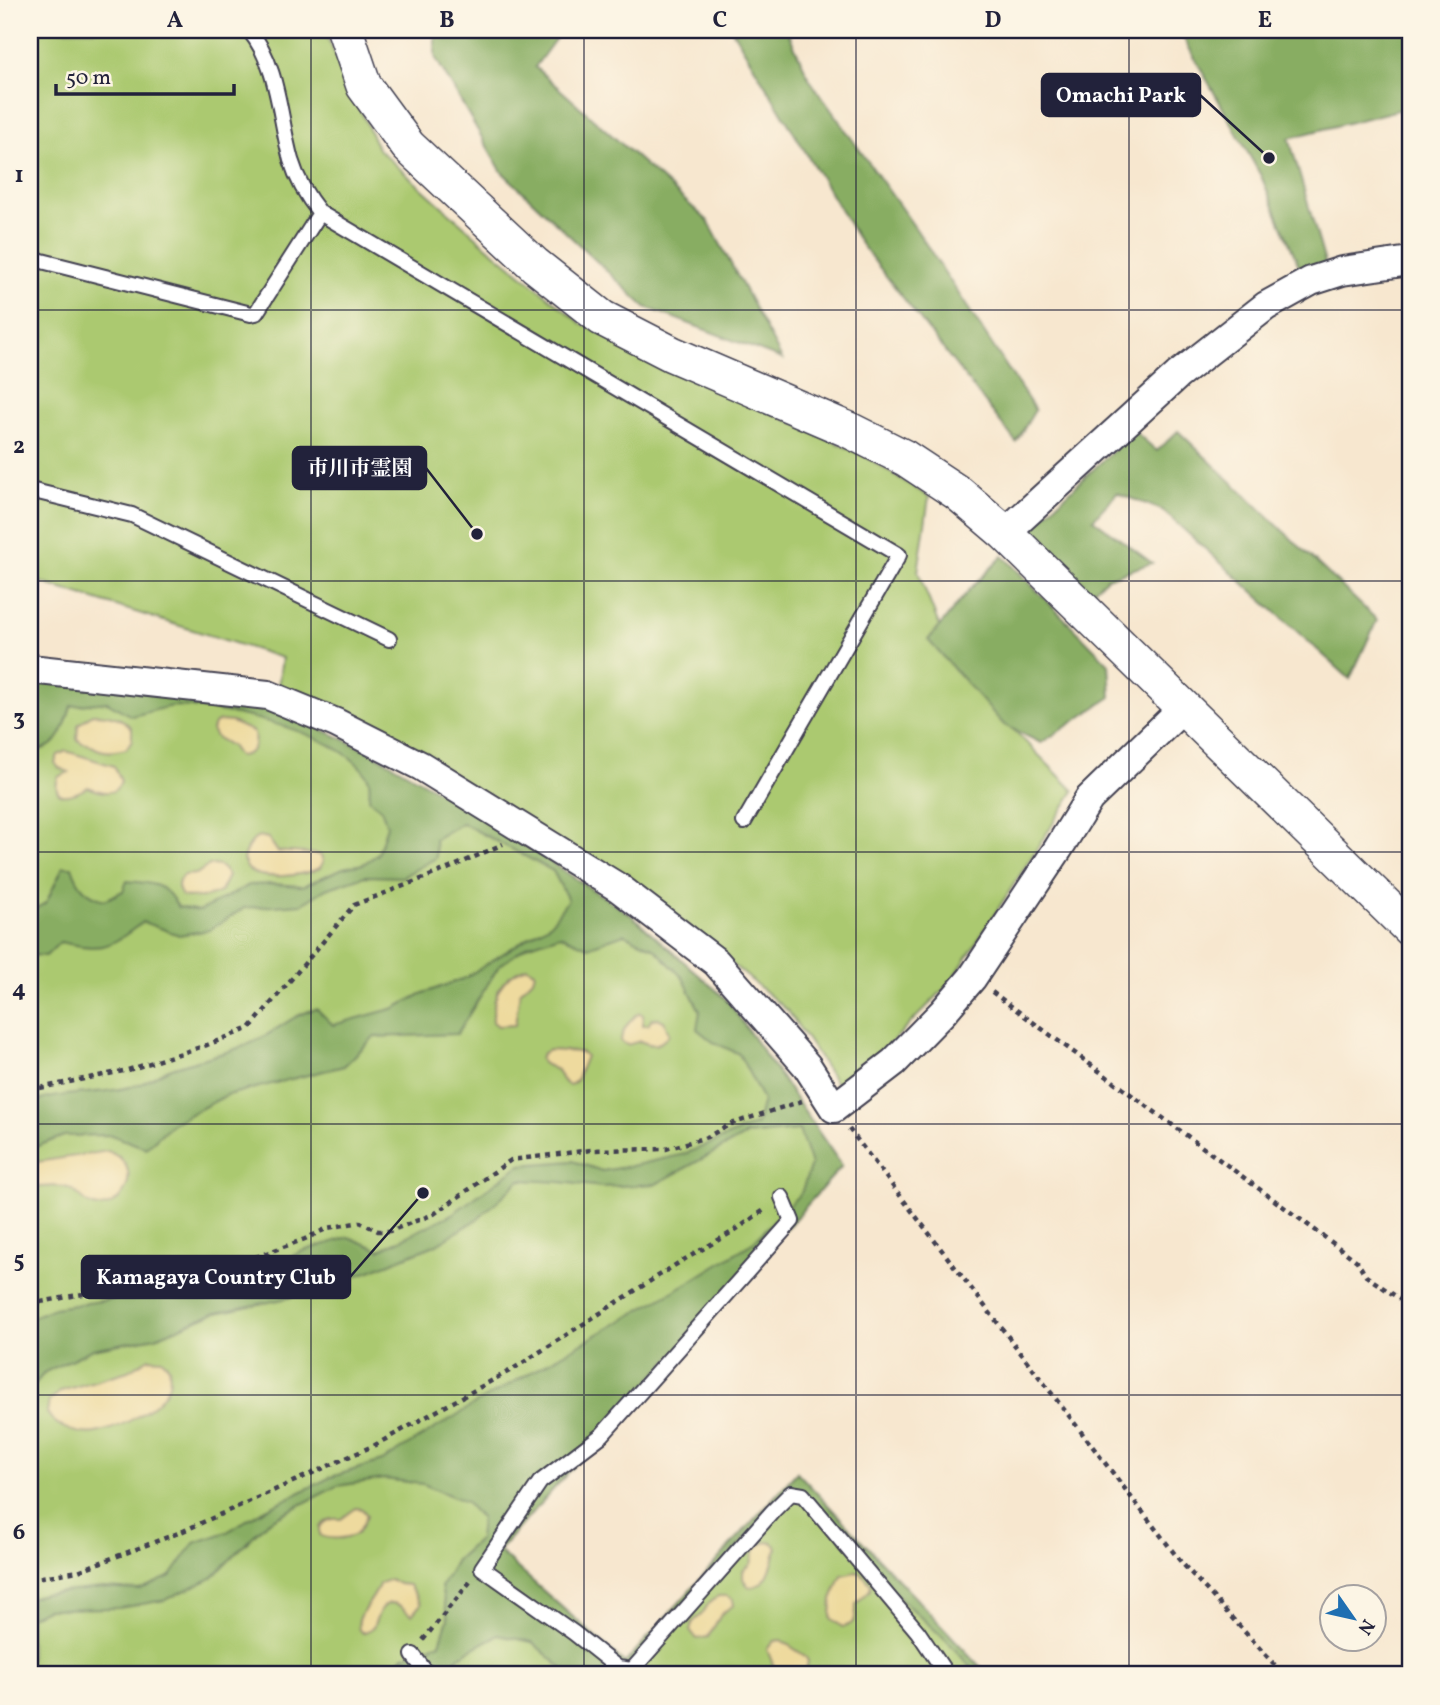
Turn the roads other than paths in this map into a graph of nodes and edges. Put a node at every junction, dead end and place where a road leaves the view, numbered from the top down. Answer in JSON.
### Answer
{"nodes":[{"id":1,"x":249,"y":30,"type":"edge"},
{"id":2,"x":345,"y":30,"type":"edge"},
{"id":3,"x":320,"y":213,"type":"junction"},
{"id":4,"x":30,"y":258,"type":"edge"},
{"id":5,"x":1410,"y":261,"type":"edge"},
{"id":6,"x":30,"y":490,"type":"edge"},
{"id":7,"x":1005,"y":533,"type":"junction"},
{"id":8,"x":389,"y":639,"type":"dead end"},
{"id":9,"x":30,"y":669,"type":"edge"},
{"id":10,"x":1184,"y":708,"type":"junction"},
{"id":11,"x":744,"y":822,"type":"dead end"},
{"id":12,"x":1410,"y":929,"type":"edge"},
{"id":13,"x":782,"y":1197,"type":"road end"},
{"id":14,"x":413,"y":1655,"type":"road end"},
{"id":15,"x":428,"y":1675,"type":"edge"},
{"id":16,"x":947,"y":1675,"type":"edge"}],
"edges":[{"from":1,"to":3,"type":"lane"},
{"from":2,"to":7,"type":"street"},
{"from":3,"to":4,"type":"lane"},
{"from":3,"to":11,"type":"lane"},
{"from":5,"to":7,"type":"street"},
{"from":6,"to":8,"type":"lane"},
{"from":7,"to":10,"type":"street"},
{"from":9,"to":10,"type":"street"},
{"from":10,"to":12,"type":"street"},
{"from":13,"to":16,"type":"lane"},
{"from":14,"to":15,"type":"lane"}]}
